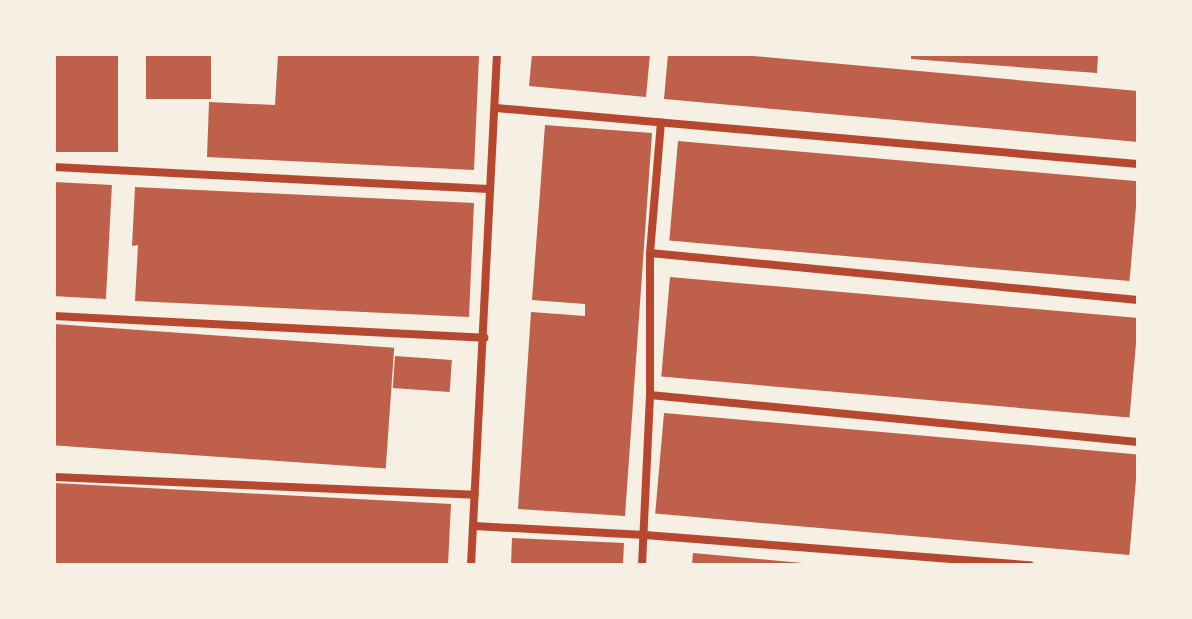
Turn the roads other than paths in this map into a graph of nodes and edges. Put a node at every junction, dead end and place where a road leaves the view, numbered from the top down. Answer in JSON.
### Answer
{"nodes":[{"id":1,"x":497,"y":54,"type":"edge"},
{"id":2,"x":496,"y":108,"type":"junction"},
{"id":3,"x":661,"y":122,"type":"junction"},
{"id":4,"x":1138,"y":164,"type":"edge"},
{"id":5,"x":54,"y":167,"type":"edge"},
{"id":6,"x":488,"y":189,"type":"junction"},
{"id":7,"x":650,"y":253,"type":"junction"},
{"id":8,"x":1138,"y":300,"type":"edge"},
{"id":9,"x":54,"y":316,"type":"edge"},
{"id":10,"x":484,"y":338,"type":"junction"},
{"id":11,"x":650,"y":395,"type":"junction"},
{"id":12,"x":1138,"y":442,"type":"edge"},
{"id":13,"x":54,"y":477,"type":"edge"},
{"id":14,"x":475,"y":495,"type":"junction"},
{"id":15,"x":474,"y":526,"type":"junction"},
{"id":16,"x":645,"y":535,"type":"junction"},
{"id":17,"x":471,"y":565,"type":"edge"},
{"id":18,"x":642,"y":565,"type":"edge"},
{"id":19,"x":1030,"y":565,"type":"edge"}],
"edges":[{"from":1,"to":2,"type":"street"},
{"from":2,"to":3,"type":"street"},
{"from":2,"to":6,"type":"street"},
{"from":3,"to":4,"type":"street"},
{"from":3,"to":7,"type":"street"},
{"from":5,"to":6,"type":"street"},
{"from":6,"to":10,"type":"street"},
{"from":7,"to":8,"type":"street"},
{"from":7,"to":11,"type":"street"},
{"from":9,"to":10,"type":"street"},
{"from":10,"to":14,"type":"street"},
{"from":11,"to":12,"type":"street"},
{"from":11,"to":16,"type":"street"},
{"from":13,"to":14,"type":"street"},
{"from":14,"to":15,"type":"street"},
{"from":15,"to":16,"type":"street"},
{"from":15,"to":17,"type":"street"},
{"from":16,"to":18,"type":"street"},
{"from":16,"to":19,"type":"street"}]}
